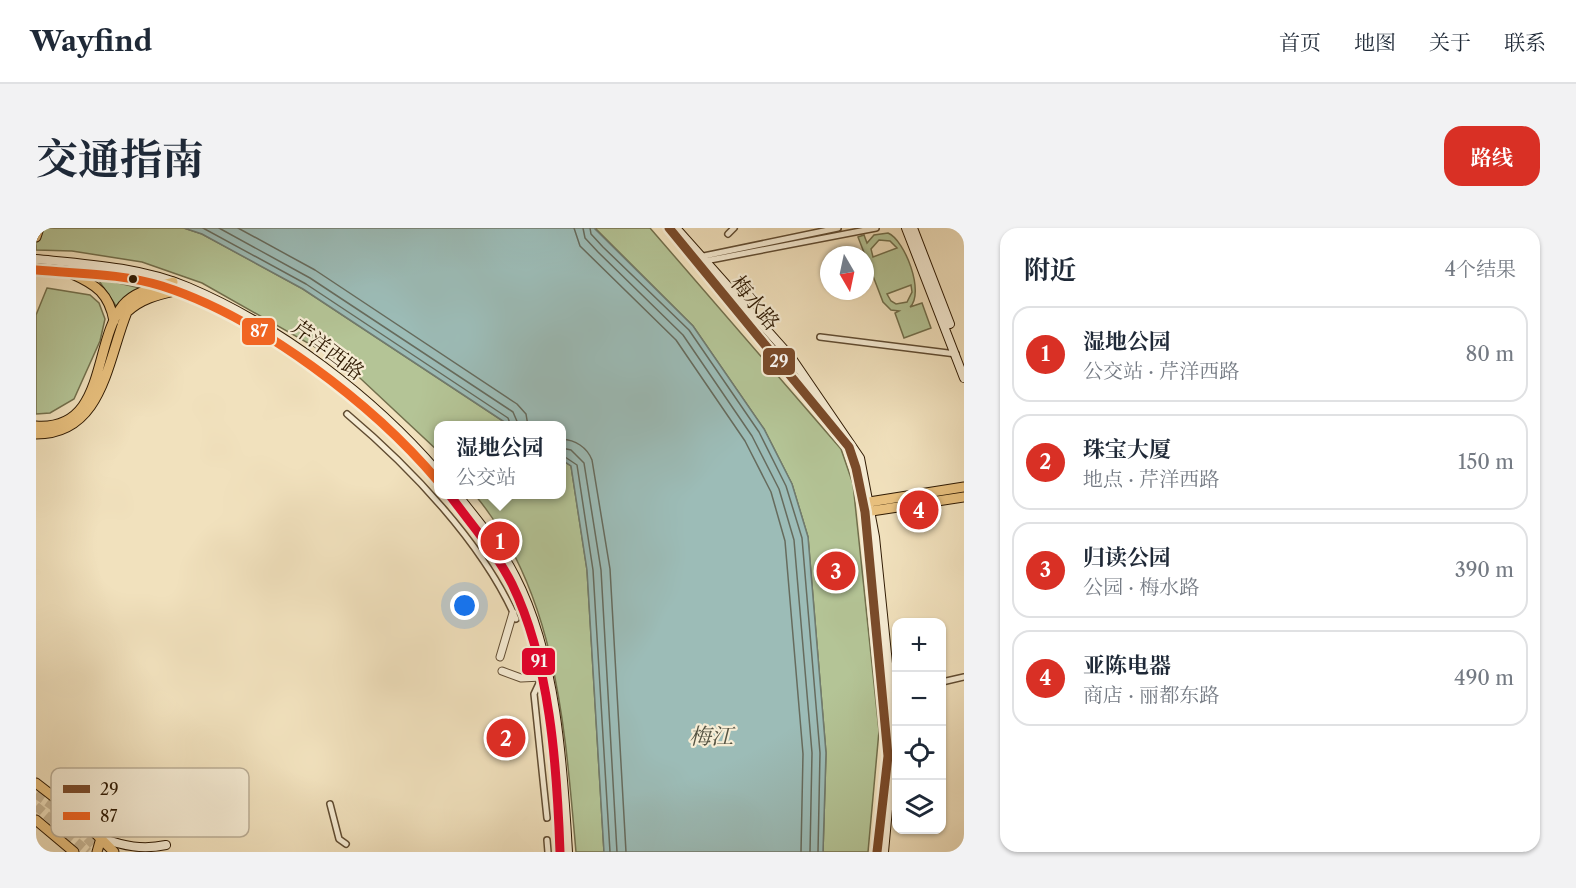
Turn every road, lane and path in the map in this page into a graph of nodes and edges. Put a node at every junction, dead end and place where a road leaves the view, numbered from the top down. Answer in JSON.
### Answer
{"nodes":[{"id":1,"x":39,"y":228,"type":"edge"},
{"id":2,"x":669,"y":228,"type":"edge"},
{"id":3,"x":676,"y":228,"type":"edge"},
{"id":4,"x":734,"y":228,"type":"edge"},
{"id":5,"x":838,"y":228,"type":"edge"},
{"id":6,"x":876,"y":228,"type":"edge"},
{"id":7,"x":906,"y":228,"type":"edge"},
{"id":8,"x":913,"y":228,"type":"edge"},
{"id":9,"x":728,"y":234,"type":"dead end"},
{"id":10,"x":36,"y":237,"type":"edge"},
{"id":11,"x":36,"y":259,"type":"edge"},
{"id":12,"x":701,"y":260,"type":"junction"},
{"id":13,"x":37,"y":270,"type":"edge"},
{"id":14,"x":72,"y":274,"type":"junction"},
{"id":15,"x":160,"y":286,"type":"junction"},
{"id":16,"x":174,"y":286,"type":"junction"},
{"id":17,"x":114,"y":321,"type":"junction"},
{"id":18,"x":820,"y":336,"type":"dead end"},
{"id":19,"x":956,"y":354,"type":"junction"},
{"id":20,"x":964,"y":362,"type":"edge"},
{"id":21,"x":964,"y":378,"type":"edge"},
{"id":22,"x":346,"y":414,"type":"dead end"},
{"id":23,"x":36,"y":426,"type":"edge"},
{"id":24,"x":36,"y":434,"type":"edge"},
{"id":25,"x":434,"y":468,"type":"edge"},
{"id":26,"x":434,"y":477,"type":"edge"},
{"id":27,"x":964,"y":488,"type":"edge"},
{"id":28,"x":964,"y":497,"type":"edge"},
{"id":29,"x":434,"y":499,"type":"edge"},
{"id":30,"x":434,"y":499,"type":"edge"},
{"id":31,"x":451,"y":499,"type":"edge"},
{"id":32,"x":460,"y":499,"type":"edge"},
{"id":33,"x":867,"y":507,"type":"junction"},
{"id":34,"x":515,"y":616,"type":"joint"},
{"id":35,"x":500,"y":657,"type":"dead end"},
{"id":36,"x":502,"y":671,"type":"dead end"},
{"id":37,"x":542,"y":677,"type":"junction"},
{"id":38,"x":964,"y":677,"type":"edge"},
{"id":39,"x":892,"y":678,"type":"edge"},
{"id":40,"x":946,"y":681,"type":"edge"},
{"id":41,"x":893,"y":726,"type":"edge"},
{"id":42,"x":36,"y":783,"type":"edge"},
{"id":43,"x":51,"y":792,"type":"edge"},
{"id":44,"x":330,"y":804,"type":"dead end"},
{"id":45,"x":547,"y":818,"type":"dead end"},
{"id":46,"x":36,"y":820,"type":"edge"},
{"id":47,"x":51,"y":833,"type":"edge"},
{"id":48,"x":55,"y":837,"type":"edge"},
{"id":49,"x":101,"y":838,"type":"junction"},
{"id":50,"x":547,"y":840,"type":"dead end"},
{"id":51,"x":346,"y":844,"type":"dead end"},
{"id":52,"x":166,"y":845,"type":"dead end"},
{"id":53,"x":71,"y":851,"type":"edge"},
{"id":54,"x":97,"y":852,"type":"edge"},
{"id":55,"x":114,"y":852,"type":"edge"},
{"id":56,"x":548,"y":852,"type":"edge"},
{"id":57,"x":560,"y":852,"type":"edge"},
{"id":58,"x":568,"y":852,"type":"edge"},
{"id":59,"x":877,"y":852,"type":"edge"},
{"id":60,"x":884,"y":852,"type":"edge"}],
"edges":[{"from":1,"to":10,"type":"main road"},
{"from":2,"to":12,"type":"main road","name":"梅水路"},
{"from":3,"to":12,"type":"main road","name":"梅水路"},
{"from":4,"to":9,"type":"street"},
{"from":5,"to":12,"type":"street"},
{"from":6,"to":12,"type":"street"},
{"from":7,"to":19,"type":"main road"},
{"from":8,"to":20,"type":"main road"},
{"from":11,"to":16,"type":"main road","name":"芹洋西路"},
{"from":12,"to":33,"type":"main road","name":"梅水路"},
{"from":13,"to":14,"type":"main road"},
{"from":14,"to":15,"type":"main road"},
{"from":14,"to":17,"type":"main road"},
{"from":15,"to":16,"type":"main road"},
{"from":15,"to":17,"type":"main road"},
{"from":16,"to":24,"type":"main road"},
{"from":16,"to":25,"type":"main road","name":"芹洋西路"},
{"from":16,"to":26,"type":"main road","name":"芹洋西路"},
{"from":17,"to":23,"type":"main road"},
{"from":18,"to":19,"type":"street"},
{"from":19,"to":21,"type":"main road"},
{"from":22,"to":29,"type":"street"},
{"from":27,"to":33,"type":"main road"},
{"from":28,"to":33,"type":"main road"},
{"from":30,"to":34,"type":"street"},
{"from":31,"to":37,"type":"main road"},
{"from":32,"to":58,"type":"main road"},
{"from":33,"to":39,"type":"main road","name":"梅水路"},
{"from":33,"to":59,"type":"main road","name":"梅水路"},
{"from":34,"to":35,"type":"street"},
{"from":36,"to":37,"type":"street"},
{"from":37,"to":45,"type":"street"},
{"from":37,"to":57,"type":"main road"},
{"from":38,"to":40,"type":"street"},
{"from":41,"to":60,"type":"main road","name":"梅水路"},
{"from":42,"to":43,"type":"main road"},
{"from":44,"to":51,"type":"street"},
{"from":46,"to":47,"type":"main road"},
{"from":48,"to":53,"type":"main road"},
{"from":49,"to":52,"type":"main road"},
{"from":49,"to":54,"type":"main road"},
{"from":49,"to":55,"type":"main road"},
{"from":50,"to":56,"type":"street"}]}
